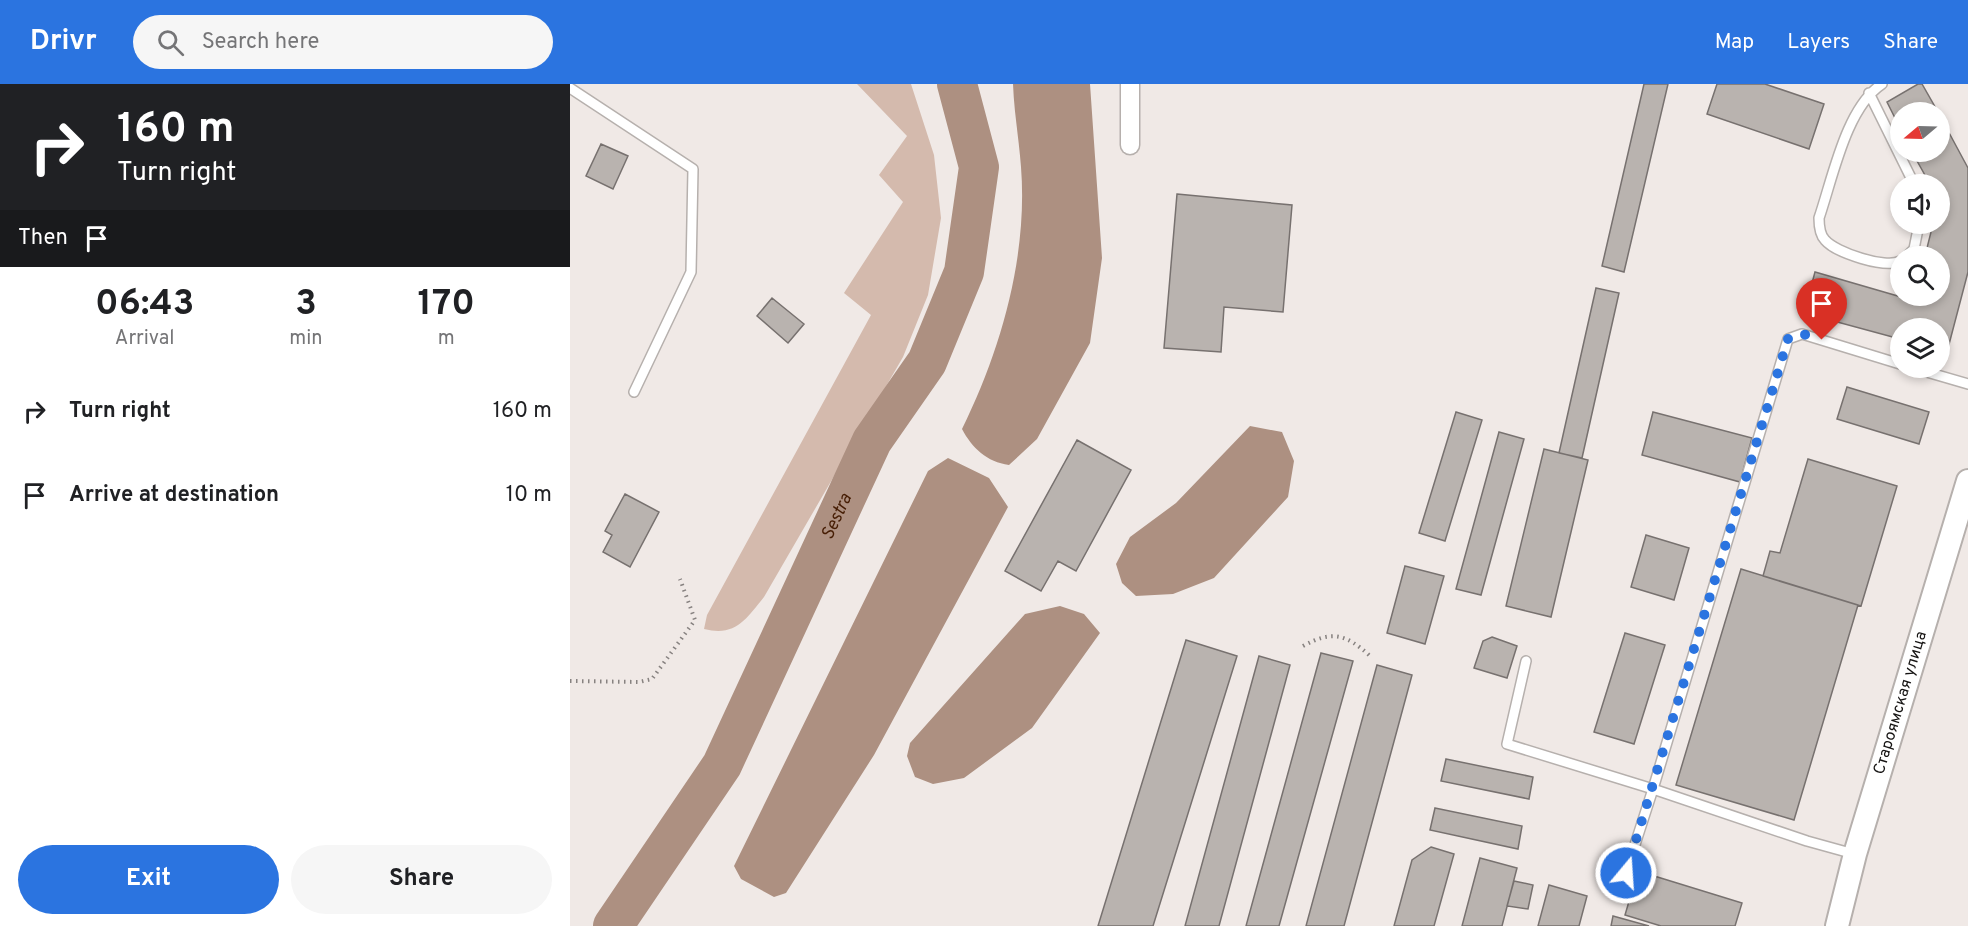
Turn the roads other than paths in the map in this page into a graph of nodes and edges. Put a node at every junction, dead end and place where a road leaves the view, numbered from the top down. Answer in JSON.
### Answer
{"nodes":[{"id":1,"x":1130,"y":84,"type":"edge"},
{"id":2,"x":1882,"y":84,"type":"edge"},
{"id":3,"x":570,"y":88,"type":"edge"},
{"id":4,"x":1869,"y":93,"type":"junction"},
{"id":5,"x":1130,"y":145,"type":"dead end"},
{"id":6,"x":1909,"y":174,"type":"edge"},
{"id":7,"x":1890,"y":263,"type":"edge"},
{"id":8,"x":1890,"y":361,"type":"edge"},
{"id":9,"x":1947,"y":378,"type":"edge"},
{"id":10,"x":1968,"y":384,"type":"edge"},
{"id":11,"x":634,"y":392,"type":"dead end"},
{"id":12,"x":1968,"y":481,"type":"edge"},
{"id":13,"x":1526,"y":661,"type":"dead end"},
{"id":14,"x":1653,"y":789,"type":"junction"},
{"id":15,"x":1855,"y":854,"type":"junction"},
{"id":16,"x":1619,"y":894,"type":"dead end"},
{"id":17,"x":1837,"y":926,"type":"edge"}],
"edges":[{"from":1,"to":5,"type":"street"},
{"from":2,"to":4,"type":"lane"},
{"from":3,"to":11,"type":"lane"},
{"from":4,"to":6,"type":"lane"},
{"from":4,"to":7,"type":"lane"},
{"from":8,"to":14,"type":"lane"},
{"from":9,"to":10,"type":"lane"},
{"from":12,"to":15,"type":"street","name":"Староямская улица"},
{"from":13,"to":14,"type":"lane"},
{"from":14,"to":15,"type":"lane"},
{"from":14,"to":16,"type":"lane"},
{"from":15,"to":17,"type":"street","name":"Староямская улица"}]}
